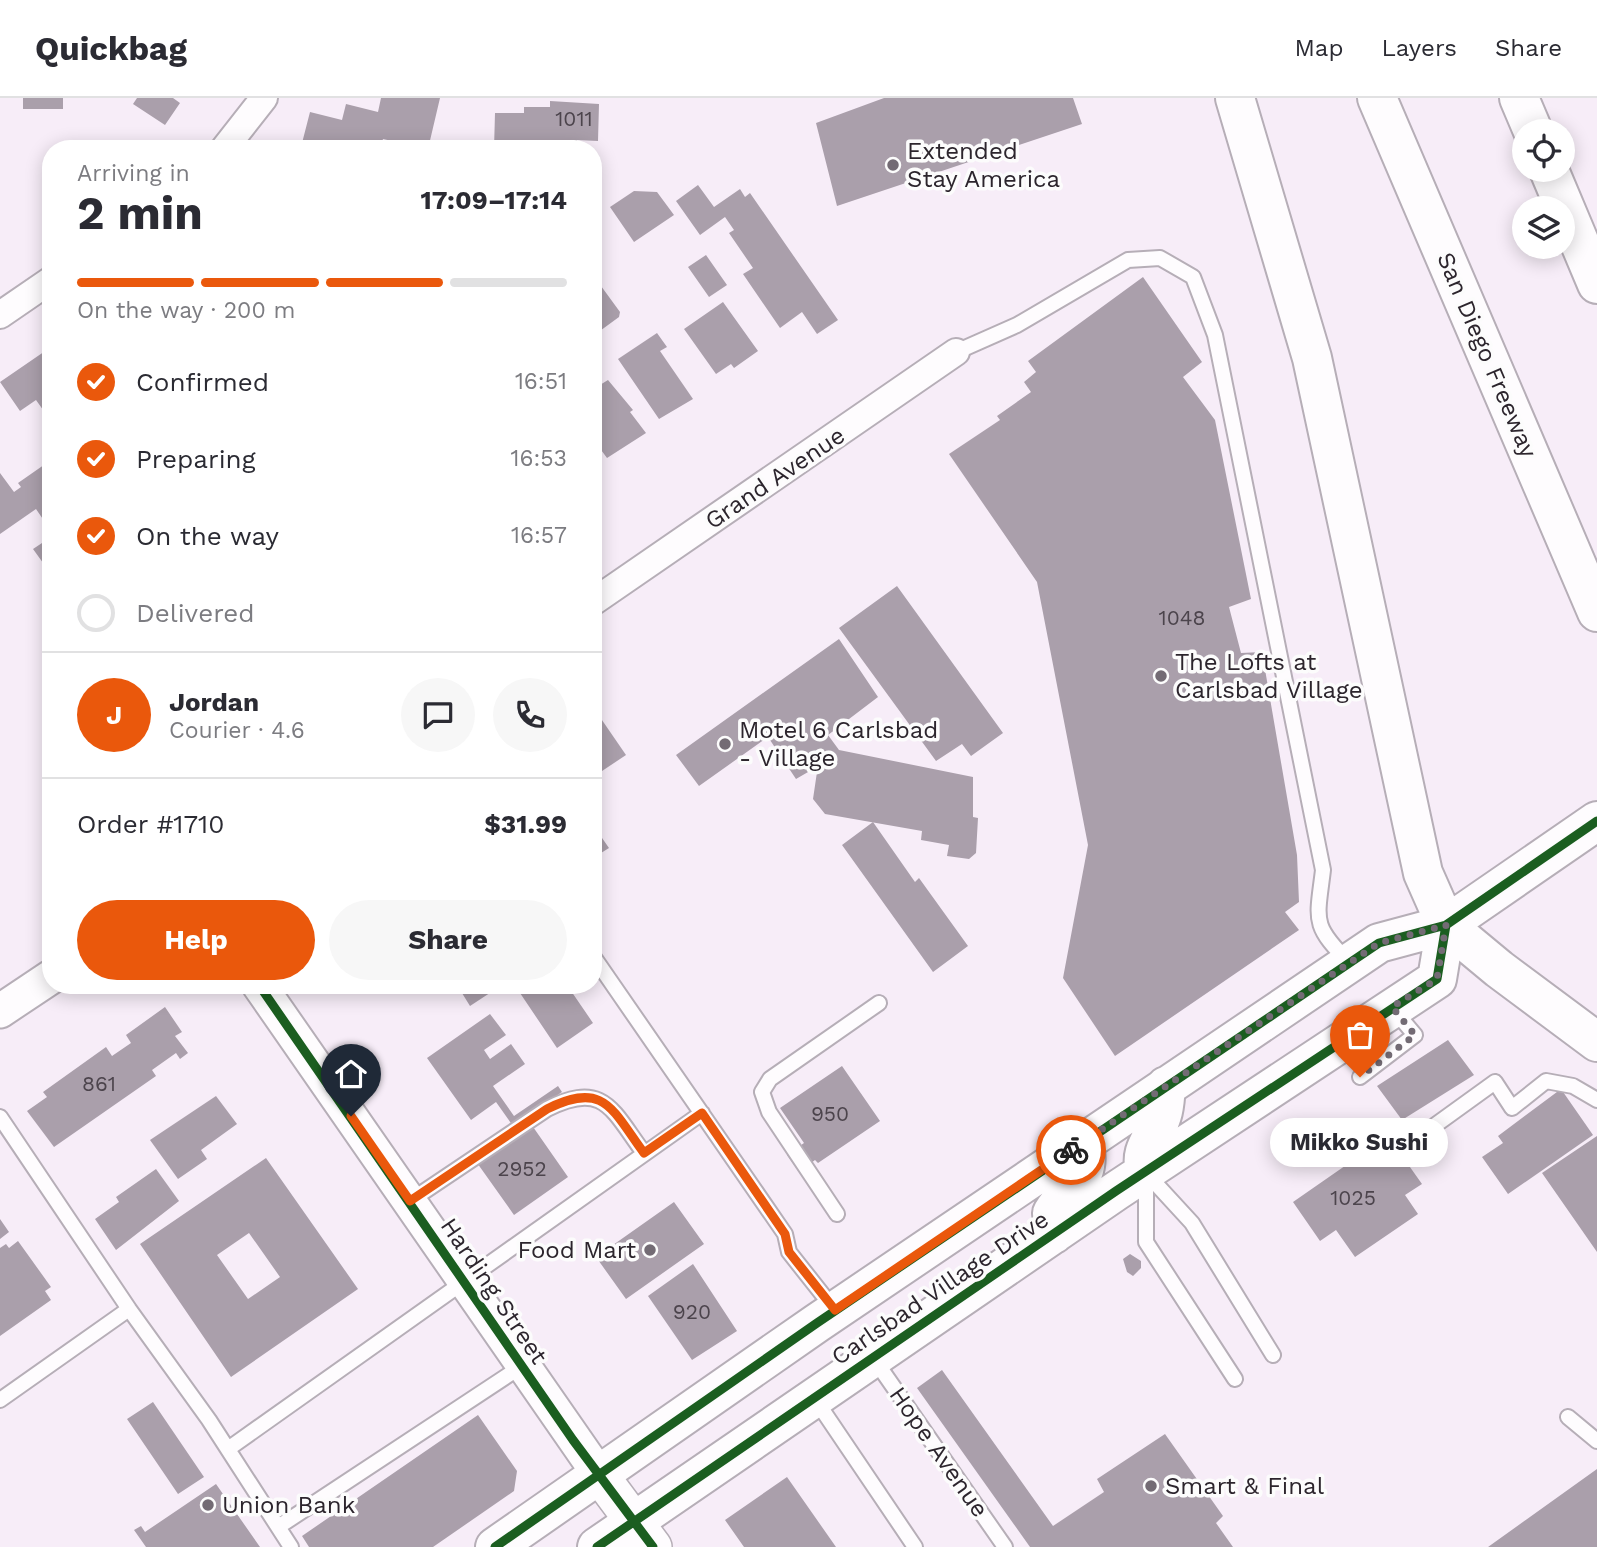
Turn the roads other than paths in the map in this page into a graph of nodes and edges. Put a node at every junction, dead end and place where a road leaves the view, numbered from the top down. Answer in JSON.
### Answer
{"nodes":[{"id":1,"x":264,"y":98,"type":"edge"},
{"id":2,"x":1235,"y":98,"type":"edge"},
{"id":3,"x":1377,"y":98,"type":"edge"},
{"id":4,"x":1519,"y":98,"type":"edge"},
{"id":5,"x":1528,"y":119,"type":"edge"},
{"id":6,"x":232,"y":140,"type":"edge"},
{"id":7,"x":1554,"y":182,"type":"edge"},
{"id":8,"x":1597,"y":284,"type":"edge"},
{"id":9,"x":42,"y":286,"type":"edge"},
{"id":10,"x":0,"y":315,"type":"edge"},
{"id":11,"x":956,"y":352,"type":"joint"},
{"id":12,"x":602,"y":596,"type":"edge"},
{"id":13,"x":1597,"y":612,"type":"edge"},
{"id":14,"x":1597,"y":821,"type":"edge"},
{"id":15,"x":1446,"y":925,"type":"junction"},
{"id":16,"x":1350,"y":963,"type":"junction"},
{"id":17,"x":602,"y":969,"type":"edge"},
{"id":18,"x":42,"y":983,"type":"edge"},
{"id":19,"x":265,"y":994,"type":"edge"},
{"id":20,"x":879,"y":1003,"type":"dead end"},
{"id":21,"x":1392,"y":1007,"type":"junction"},
{"id":22,"x":0,"y":1011,"type":"edge"},
{"id":23,"x":1597,"y":1042,"type":"edge"},
{"id":24,"x":1360,"y":1077,"type":"dead end"},
{"id":25,"x":1166,"y":1086,"type":"junction"},
{"id":26,"x":1597,"y":1100,"type":"edge"},
{"id":27,"x":702,"y":1113,"type":"junction"},
{"id":28,"x":0,"y":1117,"type":"edge"},
{"id":29,"x":1083,"y":1142,"type":"junction"},
{"id":30,"x":1405,"y":1147,"type":"dead end"},
{"id":31,"x":644,"y":1153,"type":"junction"},
{"id":32,"x":1146,"y":1172,"type":"junction"},
{"id":33,"x":410,"y":1201,"type":"junction"},
{"id":34,"x":837,"y":1214,"type":"dead end"},
{"id":35,"x":1054,"y":1234,"type":"junction"},
{"id":36,"x":463,"y":1280,"type":"junction"},
{"id":37,"x":129,"y":1309,"type":"junction"},
{"id":38,"x":835,"y":1310,"type":"junction"},
{"id":39,"x":1273,"y":1355,"type":"dead end"},
{"id":40,"x":873,"y":1357,"type":"junction"},
{"id":41,"x":523,"y":1366,"type":"junction"},
{"id":42,"x":1235,"y":1379,"type":"dead end"},
{"id":43,"x":814,"y":1398,"type":"junction"},
{"id":44,"x":0,"y":1400,"type":"edge"},
{"id":45,"x":1568,"y":1417,"type":"dead end"},
{"id":46,"x":1597,"y":1441,"type":"edge"},
{"id":47,"x":228,"y":1449,"type":"junction"},
{"id":48,"x":598,"y":1473,"type":"junction"},
{"id":49,"x":278,"y":1527,"type":"junction"},
{"id":50,"x":643,"y":1534,"type":"edge"},
{"id":51,"x":291,"y":1547,"type":"edge"},
{"id":52,"x":495,"y":1547,"type":"edge"},
{"id":53,"x":597,"y":1547,"type":"edge"},
{"id":54,"x":915,"y":1547,"type":"edge"},
{"id":55,"x":1005,"y":1547,"type":"edge"}],
"edges":[{"from":1,"to":6,"type":"street"},
{"from":2,"to":15,"type":"main road"},
{"from":3,"to":13,"type":"main road","name":"San Diego Freeway"},
{"from":4,"to":5,"type":"main road"},
{"from":7,"to":8,"type":"main road"},
{"from":9,"to":10,"type":"street"},
{"from":11,"to":12,"type":"street","name":"Grand Avenue"},
{"from":11,"to":16,"type":"lane"},
{"from":14,"to":15,"type":"main road","name":"Carlsbad Village Drive"},
{"from":15,"to":16,"type":"main road","name":"Carlsbad Village Drive"},
{"from":15,"to":21,"type":"main road","name":"Carlsbad Village Drive"},
{"from":15,"to":23,"type":"main road"},
{"from":16,"to":25,"type":"main road","name":"Carlsbad Village Drive"},
{"from":17,"to":27,"type":"lane"},
{"from":18,"to":22,"type":"street"},
{"from":19,"to":33,"type":"street","name":"Harding Street"},
{"from":20,"to":34,"type":"lane"},
{"from":21,"to":24,"type":"lane"},
{"from":21,"to":32,"type":"main road","name":"Carlsbad Village Drive"},
{"from":25,"to":29,"type":"main road","name":"Carlsbad Village Drive"},
{"from":25,"to":32,"type":"main road"},
{"from":26,"to":30,"type":"lane"},
{"from":27,"to":31,"type":"lane"},
{"from":27,"to":38,"type":"lane"},
{"from":28,"to":37,"type":"lane"},
{"from":29,"to":35,"type":"main road"},
{"from":29,"to":38,"type":"main road","name":"Carlsbad Village Drive"},
{"from":31,"to":33,"type":"lane"},
{"from":31,"to":36,"type":"lane"},
{"from":32,"to":35,"type":"main road","name":"Carlsbad Village Drive"},
{"from":32,"to":39,"type":"lane"},
{"from":32,"to":42,"type":"lane"},
{"from":33,"to":36,"type":"street","name":"Harding Street"},
{"from":35,"to":40,"type":"main road","name":"Carlsbad Village Drive"},
{"from":36,"to":41,"type":"street","name":"Harding Street"},
{"from":36,"to":47,"type":"lane"},
{"from":37,"to":44,"type":"lane"},
{"from":37,"to":47,"type":"lane"},
{"from":38,"to":48,"type":"main road","name":"Carlsbad Village Drive"},
{"from":40,"to":43,"type":"main road","name":"Carlsbad Village Drive"},
{"from":40,"to":55,"type":"lane","name":"Hope Avenue"},
{"from":41,"to":48,"type":"street","name":"Harding Street"},
{"from":41,"to":49,"type":"lane"},
{"from":43,"to":50,"type":"main road","name":"Carlsbad Village Drive"},
{"from":43,"to":54,"type":"lane"},
{"from":45,"to":46,"type":"lane"},
{"from":47,"to":49,"type":"lane"},
{"from":48,"to":50,"type":"main road","name":"Harding Street"},
{"from":48,"to":52,"type":"main road","name":"Carlsbad Village Drive"},
{"from":49,"to":51,"type":"lane"},
{"from":50,"to":53,"type":"main road","name":"Carlsbad Village Drive"}]}
